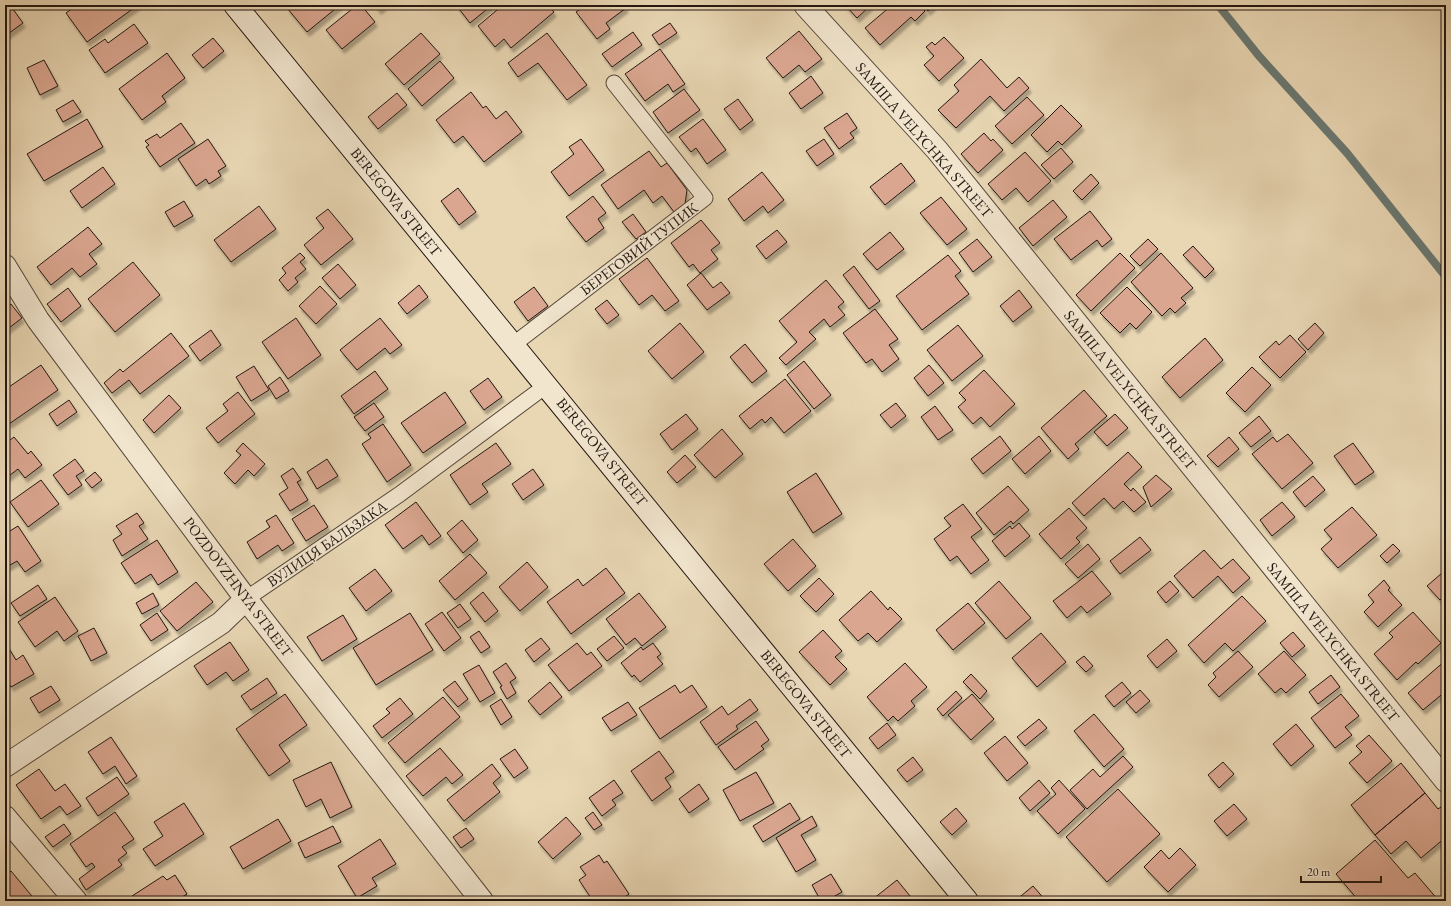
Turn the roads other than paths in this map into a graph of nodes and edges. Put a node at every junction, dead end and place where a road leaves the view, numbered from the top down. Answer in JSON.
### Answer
{"nodes":[{"id":1,"x":235,"y":5,"type":"edge"},
{"id":2,"x":806,"y":5,"type":"edge"},
{"id":3,"x":614,"y":83,"type":"dead end"},
{"id":4,"x":5,"y":266,"type":"edge"},
{"id":5,"x":514,"y":344,"type":"junction"},
{"id":6,"x":547,"y":385,"type":"junction"},
{"id":7,"x":246,"y":599,"type":"junction"},
{"id":8,"x":5,"y":766,"type":"edge"},
{"id":9,"x":1446,"y":781,"type":"edge"},
{"id":10,"x":5,"y":817,"type":"edge"},
{"id":11,"x":76,"y":901,"type":"edge"},
{"id":12,"x":482,"y":901,"type":"edge"},
{"id":13,"x":967,"y":901,"type":"edge"}],
"edges":[{"from":1,"to":5,"type":"street","name":"BEREGOVA STREET"},
{"from":2,"to":9,"type":"street","name":"SAMIILA VELYCHKA STREET"},
{"from":3,"to":5,"type":"lane","name":"БЕРЕГОВИЙ ТУПИК"},
{"from":4,"to":7,"type":"street","name":"POZDOVZHNYA STREET"},
{"from":5,"to":6,"type":"street","name":"BEREGOVA STREET"},
{"from":6,"to":7,"type":"lane","name":"ВУЛИЦЯ БАЛЬЗАКА"},
{"from":6,"to":13,"type":"street","name":"BEREGOVA STREET"},
{"from":7,"to":8,"type":"street","name":"ВУЛИЦЯ БАЛЬЗАКА"},
{"from":7,"to":12,"type":"street","name":"POZDOVZHNYA STREET"},
{"from":10,"to":11,"type":"street"}]}
